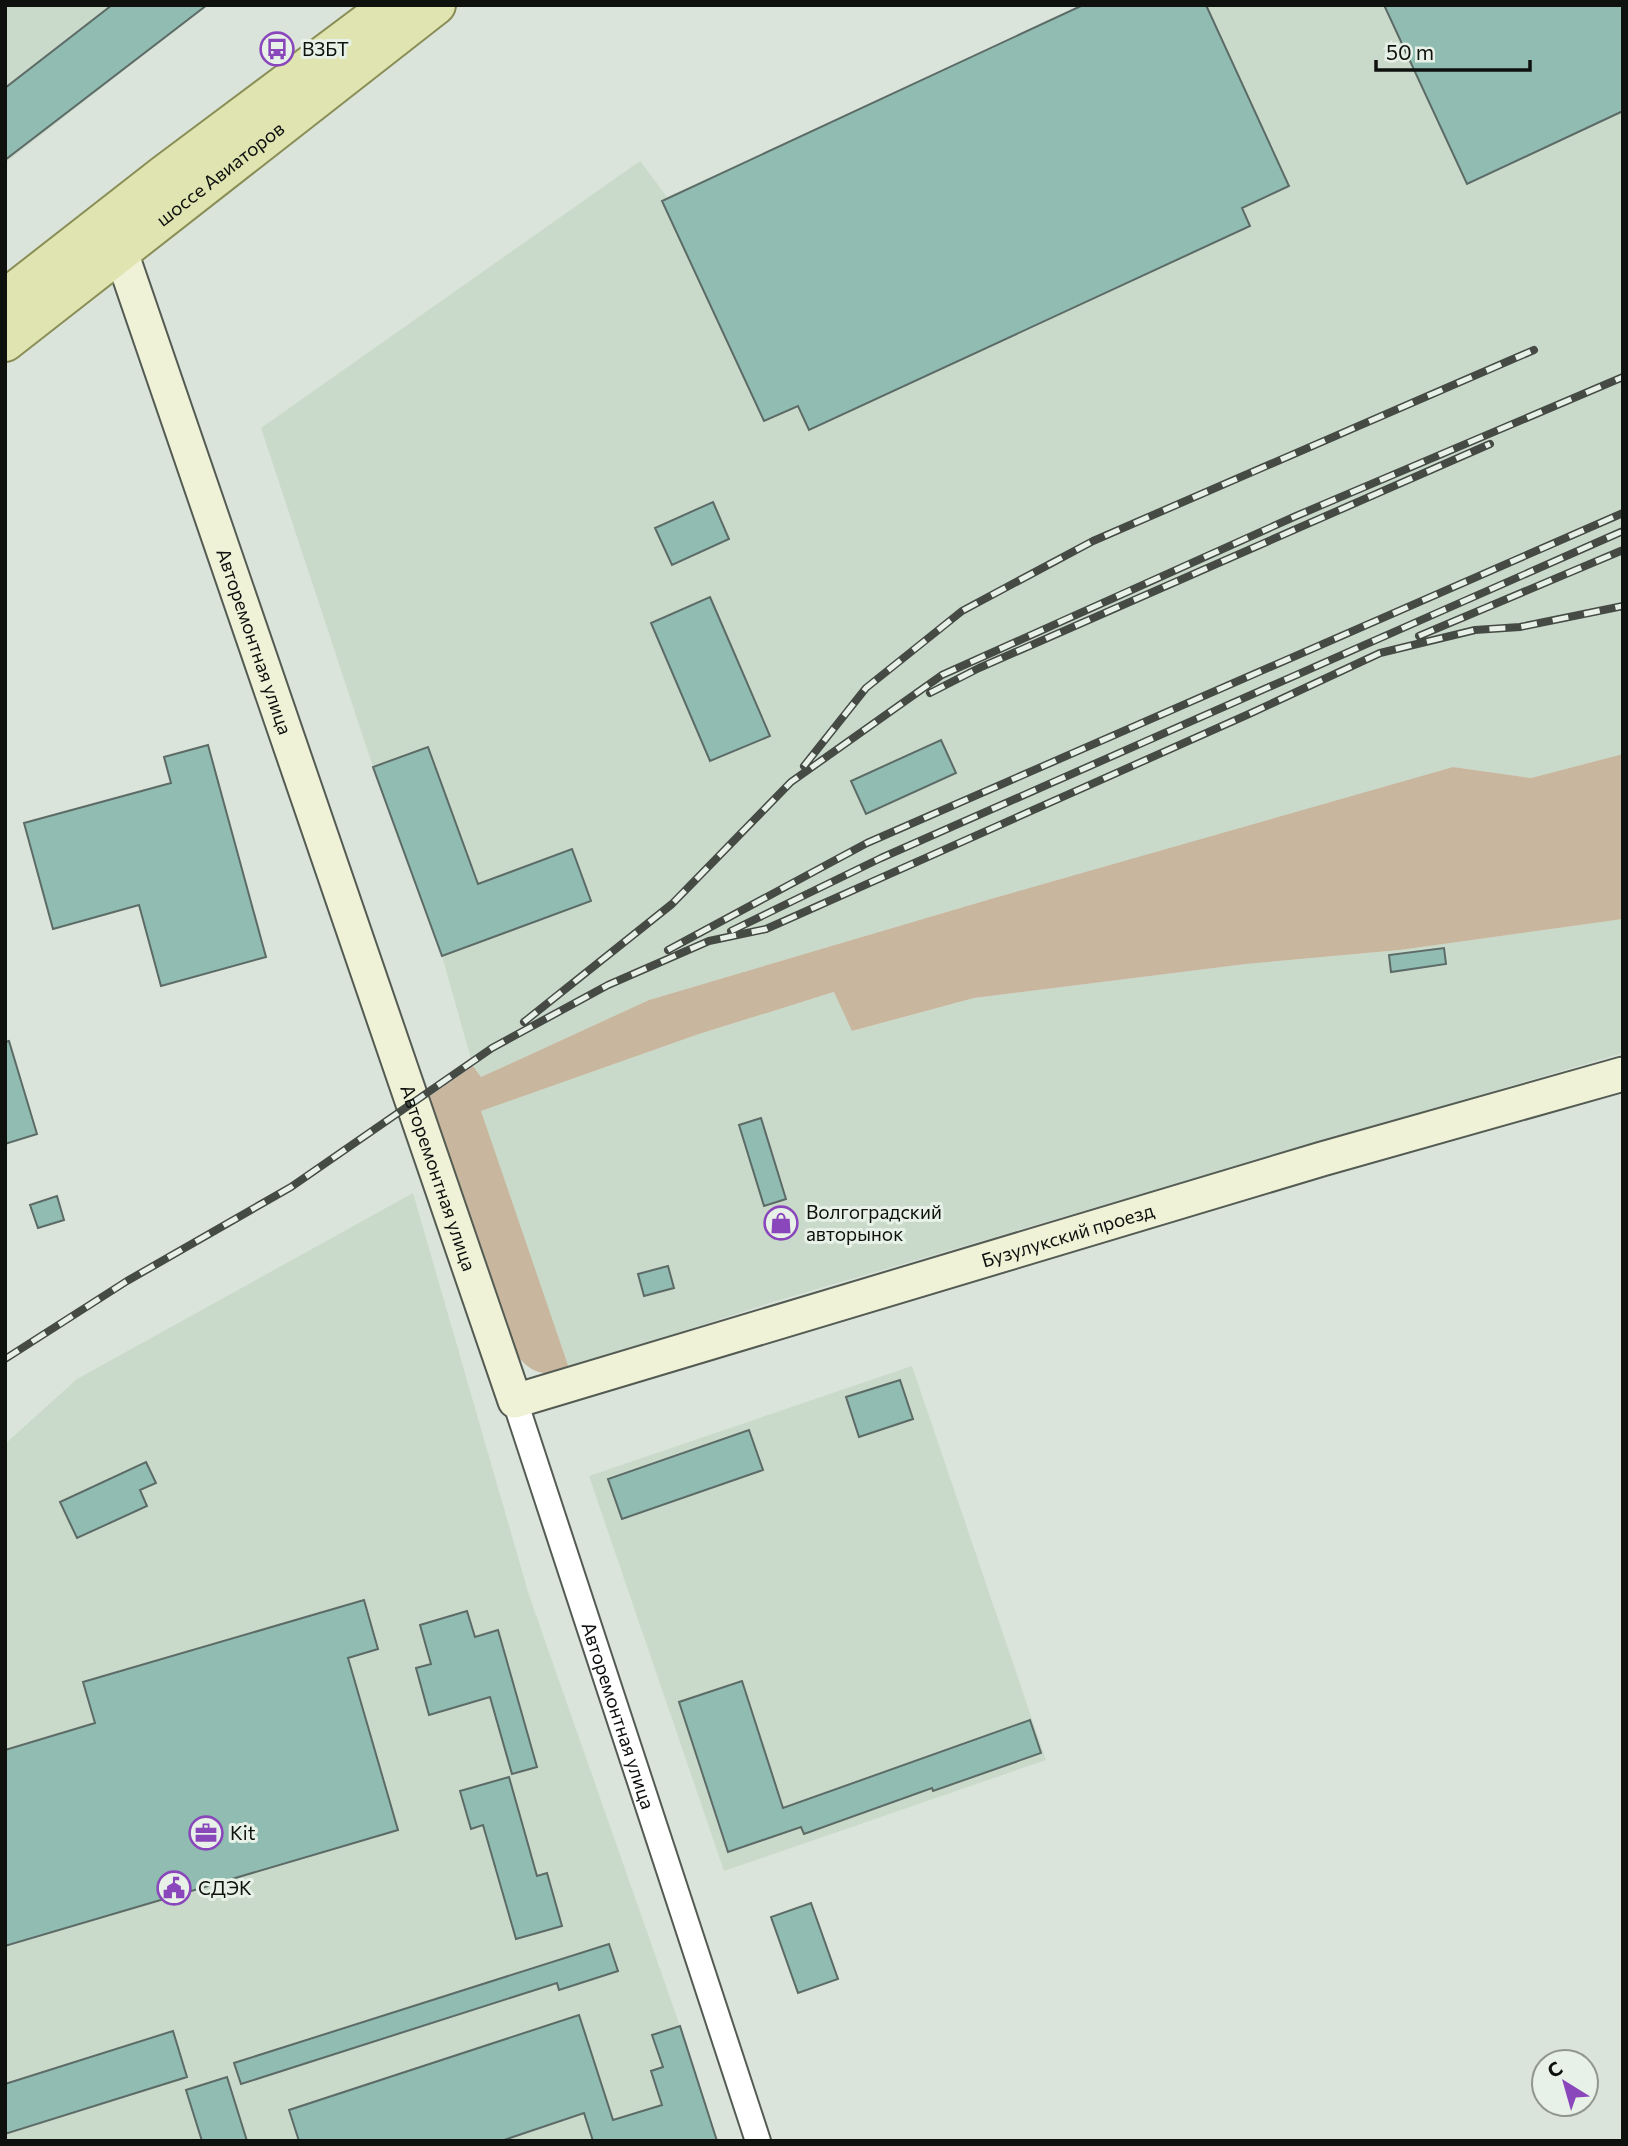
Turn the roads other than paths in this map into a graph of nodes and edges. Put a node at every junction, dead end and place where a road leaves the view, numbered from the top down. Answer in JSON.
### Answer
{"nodes":[{"id":1,"x":391,"y":5,"type":"edge"},
{"id":2,"x":436,"y":5,"type":"edge"},
{"id":3,"x":114,"y":234,"type":"junction"},
{"id":4,"x":5,"y":299,"type":"edge"},
{"id":5,"x":5,"y":342,"type":"edge"},
{"id":6,"x":1623,"y":1074,"type":"edge"},
{"id":7,"x":515,"y":1401,"type":"junction"},
{"id":8,"x":758,"y":2141,"type":"edge"}],
"edges":[{"from":1,"to":3,"type":"main road","name":"шоссе Авиаторов"},
{"from":2,"to":3,"type":"main road","name":"шоссе Авиаторов"},
{"from":3,"to":4,"type":"main road","name":"шоссе Авиаторов"},
{"from":3,"to":5,"type":"main road","name":"шоссе Авиаторов"},
{"from":3,"to":7,"type":"main road","name":"Авторемонтная улица"},
{"from":6,"to":7,"type":"main road","name":"Бузулукский проезд"},
{"from":7,"to":8,"type":"street","name":"Авторемонтная улица"}]}
